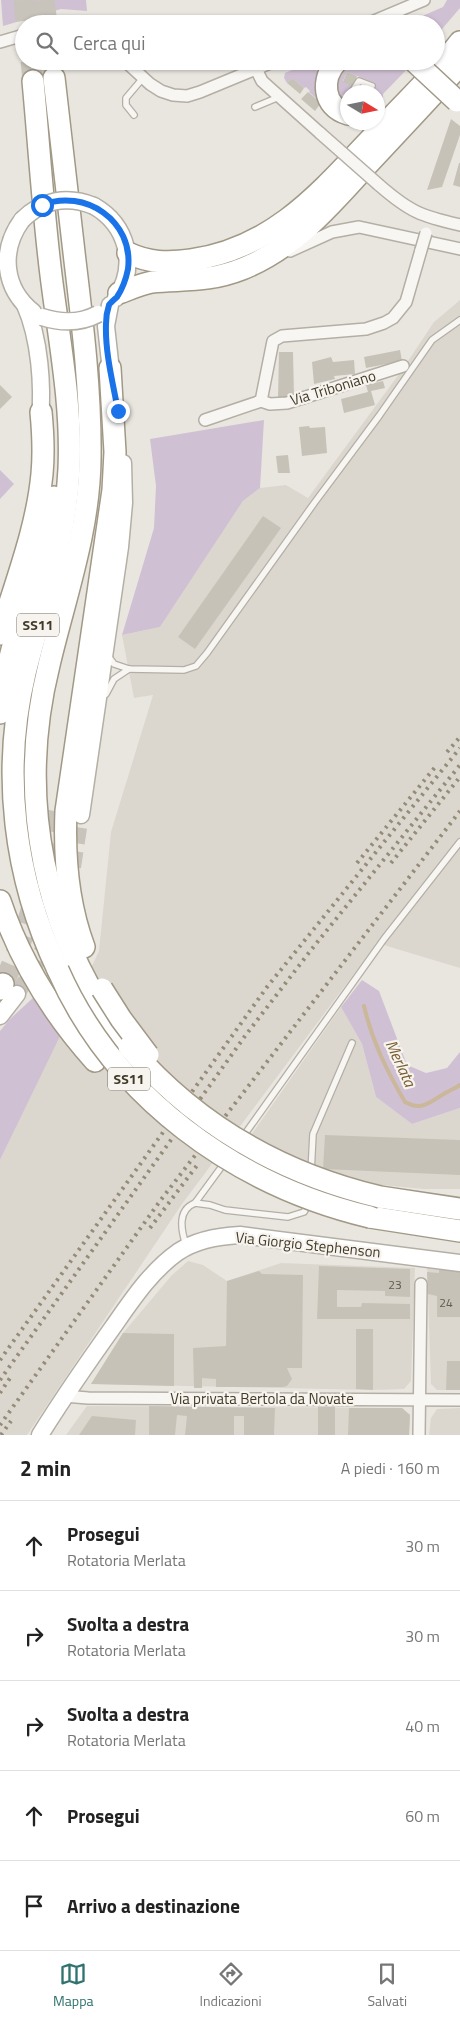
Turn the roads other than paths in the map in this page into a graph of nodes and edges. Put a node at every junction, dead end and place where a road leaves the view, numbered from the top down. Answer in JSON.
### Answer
{"nodes":[{"id":1,"x":424,"y":0,"type":"edge"},
{"id":2,"x":388,"y":15,"type":"edge"},
{"id":3,"x":460,"y":28,"type":"edge"},
{"id":4,"x":15,"y":38,"type":"edge"},
{"id":5,"x":0,"y":42,"type":"edge"},
{"id":6,"x":460,"y":42,"type":"edge"},
{"id":7,"x":445,"y":43,"type":"edge"},
{"id":8,"x":445,"y":58,"type":"edge"},
{"id":9,"x":460,"y":65,"type":"edge"},
{"id":10,"x":135,"y":70,"type":"edge"},
{"id":11,"x":256,"y":70,"type":"joint"},
{"id":12,"x":330,"y":70,"type":"edge"},
{"id":13,"x":418,"y":70,"type":"edge"},
{"id":14,"x":424,"y":70,"type":"edge"},
{"id":15,"x":434,"y":70,"type":"edge"},
{"id":16,"x":143,"y":78,"type":"junction"},
{"id":17,"x":356,"y":85,"type":"edge"},
{"id":18,"x":369,"y":85,"type":"edge"},
{"id":19,"x":279,"y":97,"type":"junction"},
{"id":20,"x":458,"y":102,"type":"edge"},
{"id":21,"x":340,"y":103,"type":"edge"},
{"id":22,"x":385,"y":104,"type":"edge"},
{"id":23,"x":254,"y":107,"type":"dead end"},
{"id":24,"x":134,"y":115,"type":"dead end"},
{"id":25,"x":430,"y":218,"type":"junction"},
{"id":26,"x":460,"y":225,"type":"edge"},
{"id":27,"x":460,"y":249,"type":"edge"},
{"id":28,"x":128,"y":253,"type":"junction"},
{"id":29,"x":4,"y":255,"type":"edge"},
{"id":30,"x":242,"y":269,"type":"junction"},
{"id":31,"x":51,"y":275,"type":"junction"},
{"id":32,"x":0,"y":289,"type":"edge"},
{"id":33,"x":21,"y":300,"type":"junction"},
{"id":34,"x":109,"y":304,"type":"junction"},
{"id":35,"x":460,"y":320,"type":"edge"},
{"id":36,"x":86,"y":349,"type":"junction"},
{"id":37,"x":403,"y":366,"type":"dead end"},
{"id":38,"x":110,"y":368,"type":"junction"},
{"id":39,"x":261,"y":401,"type":"junction"},
{"id":40,"x":41,"y":412,"type":"junction"},
{"id":41,"x":205,"y":420,"type":"dead end"},
{"id":42,"x":0,"y":598,"type":"edge"},
{"id":43,"x":0,"y":634,"type":"edge"},
{"id":44,"x":107,"y":645,"type":"junction"},
{"id":45,"x":129,"y":669,"type":"junction"},
{"id":46,"x":0,"y":713,"type":"edge"},
{"id":47,"x":90,"y":749,"type":"junction"},
{"id":48,"x":52,"y":806,"type":"tunnel mouth"},
{"id":49,"x":81,"y":815,"type":"tunnel mouth"},
{"id":50,"x":460,"y":842,"type":"edge"},
{"id":51,"x":0,"y":901,"type":"edge"},
{"id":52,"x":7,"y":989,"type":"tunnel mouth"},
{"id":53,"x":0,"y":1016,"type":"edge"},
{"id":54,"x":352,"y":1044,"type":"dead end"},
{"id":55,"x":235,"y":1151,"type":"junction"},
{"id":56,"x":195,"y":1203,"type":"junction"},
{"id":57,"x":460,"y":1210,"type":"edge"},
{"id":58,"x":460,"y":1231,"type":"edge"},
{"id":59,"x":186,"y":1247,"type":"junction"},
{"id":60,"x":460,"y":1263,"type":"edge"},
{"id":61,"x":421,"y":1284,"type":"dead end"},
{"id":62,"x":64,"y":1396,"type":"junction"},
{"id":63,"x":419,"y":1400,"type":"junction"},
{"id":64,"x":460,"y":1400,"type":"edge"},
{"id":65,"x":40,"y":1435,"type":"edge"},
{"id":66,"x":419,"y":1435,"type":"edge"}],
"edges":[{"from":1,"to":2,"type":"street"},
{"from":3,"to":7,"type":"highway"},
{"from":4,"to":5,"type":"street"},
{"from":6,"to":8,"type":"highway"},
{"from":9,"to":30,"type":"highway"},
{"from":10,"to":16,"type":"street"},
{"from":11,"to":16,"type":"street"},
{"from":11,"to":19,"type":"street"},
{"from":12,"to":21,"type":"highway"},
{"from":13,"to":22,"type":"highway"},
{"from":14,"to":20,"type":"highway","bridge":true},
{"from":15,"to":28,"type":"highway"},
{"from":16,"to":24,"type":"lane"},
{"from":17,"to":18,"type":"lane"},
{"from":19,"to":23,"type":"lane"},
{"from":19,"to":25,"type":"street","bridge":true},
{"from":25,"to":26,"type":"street"},
{"from":25,"to":39,"type":"street","bridge":true},
{"from":27,"to":30,"type":"street"},
{"from":28,"to":29,"type":"street","bridge":true},
{"from":28,"to":34,"type":"street"},
{"from":29,"to":33,"type":"street"},
{"from":30,"to":34,"type":"highway"},
{"from":31,"to":36,"type":"highway","number":"SS11"},
{"from":31,"to":46,"type":"highway"},
{"from":31,"to":55,"type":"highway","number":"SS11","bridge":true},
{"from":32,"to":33,"type":"street"},
{"from":33,"to":34,"type":"street","bridge":true},
{"from":33,"to":40,"type":"street"},
{"from":34,"to":38,"type":"street"},
{"from":35,"to":45,"type":"lane"},
{"from":36,"to":48,"type":"highway"},
{"from":36,"to":55,"type":"highway","number":"SS11","bridge":true},
{"from":37,"to":39,"type":"street","name":"Via Triboniano"},
{"from":38,"to":44,"type":"street"},
{"from":38,"to":55,"type":"highway","bridge":true},
{"from":39,"to":41,"type":"street","name":"Via Triboniano"},
{"from":40,"to":42,"type":"street"},
{"from":40,"to":43,"type":"highway"},
{"from":44,"to":45,"type":"lane"},
{"from":44,"to":47,"type":"street"},
{"from":45,"to":47,"type":"lane"},
{"from":47,"to":49,"type":"street"},
{"from":50,"to":55,"type":"lane"},
{"from":51,"to":55,"type":"highway","bridge":true},
{"from":52,"to":53,"type":"street"},
{"from":54,"to":56,"type":"lane"},
{"from":55,"to":56,"type":"lane"},
{"from":55,"to":57,"type":"highway","number":"SS11","bridge":true},
{"from":55,"to":58,"type":"highway","number":"SS11","bridge":true},
{"from":56,"to":59,"type":"lane"},
{"from":59,"to":60,"type":"street","name":"Via Giorgio Stephenson"},
{"from":59,"to":62,"type":"street","name":"Via Giorgio Stephenson"},
{"from":61,"to":63,"type":"street"},
{"from":62,"to":63,"type":"street","name":"Via privata Bertola da Novate"},
{"from":62,"to":65,"type":"street","name":"Via Giorgio Stephenson"},
{"from":63,"to":64,"type":"street","name":"Via privata Bertola da Novate"},
{"from":63,"to":66,"type":"street"}]}
